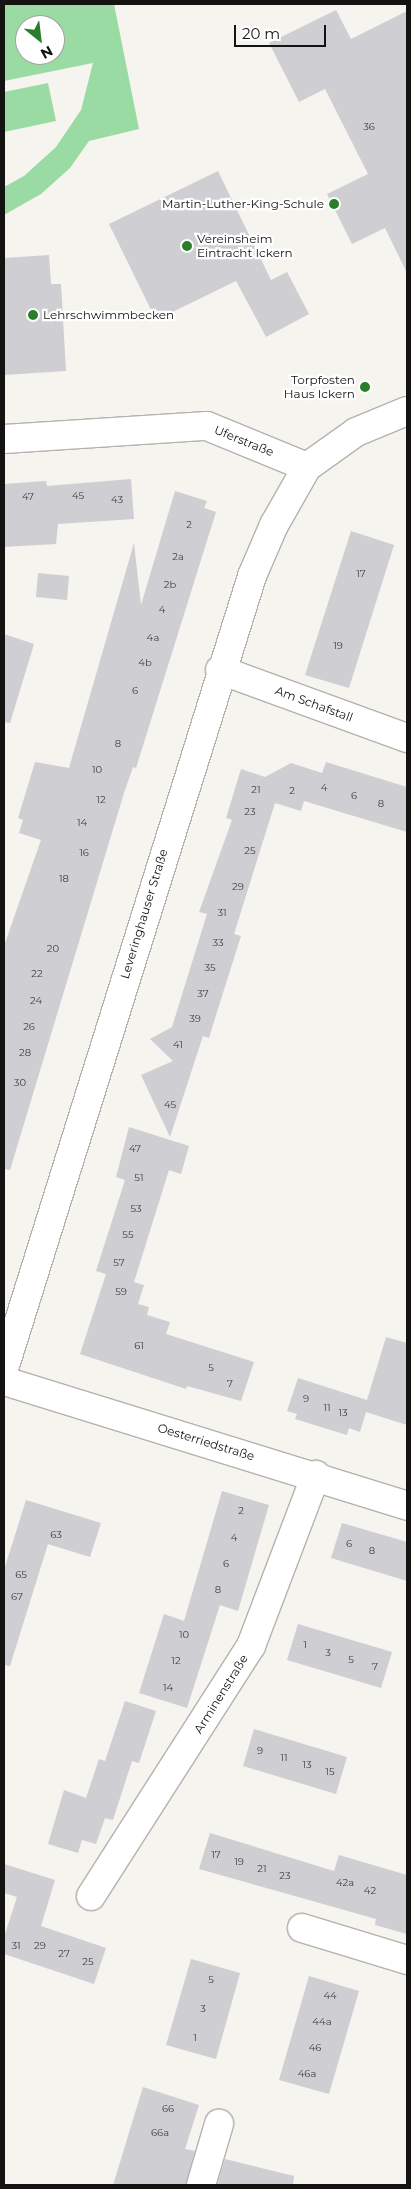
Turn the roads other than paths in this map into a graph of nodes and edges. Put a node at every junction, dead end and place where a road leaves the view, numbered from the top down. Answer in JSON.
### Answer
{"nodes":[{"id":1,"x":407,"y":411,"type":"edge"},
{"id":2,"x":4,"y":439,"type":"edge"},
{"id":3,"x":307,"y":467,"type":"junction"},
{"id":4,"x":220,"y":670,"type":"junction"},
{"id":5,"x":407,"y":738,"type":"edge"},
{"id":6,"x":9,"y":1336,"type":"edge"},
{"id":7,"x":4,"y":1369,"type":"edge"},
{"id":8,"x":4,"y":1381,"type":"edge"},
{"id":9,"x":316,"y":1475,"type":"junction"},
{"id":10,"x":407,"y":1506,"type":"edge"},
{"id":11,"x":91,"y":1896,"type":"dead end"},
{"id":12,"x":302,"y":1928,"type":"dead end"},
{"id":13,"x":407,"y":1960,"type":"edge"},
{"id":14,"x":218,"y":2124,"type":"dead end"},
{"id":15,"x":201,"y":2185,"type":"edge"}],
"edges":[{"from":1,"to":3,"type":"street"},
{"from":2,"to":3,"type":"street","name":"Uferstraße"},
{"from":3,"to":4,"type":"street","name":"Leveringhauser Straße"},
{"from":4,"to":5,"type":"street","name":"Am Schafstall"},
{"from":4,"to":6,"type":"street","name":"Leveringhauser Straße"},
{"from":6,"to":7,"type":"street","name":"Leveringhauser Straße"},
{"from":8,"to":9,"type":"street","name":"Oesterriedstraße"},
{"from":9,"to":10,"type":"street","name":"Oesterriedstraße"},
{"from":9,"to":11,"type":"street","name":"Arminenstraße"},
{"from":12,"to":13,"type":"street"},
{"from":14,"to":15,"type":"street"}]}
